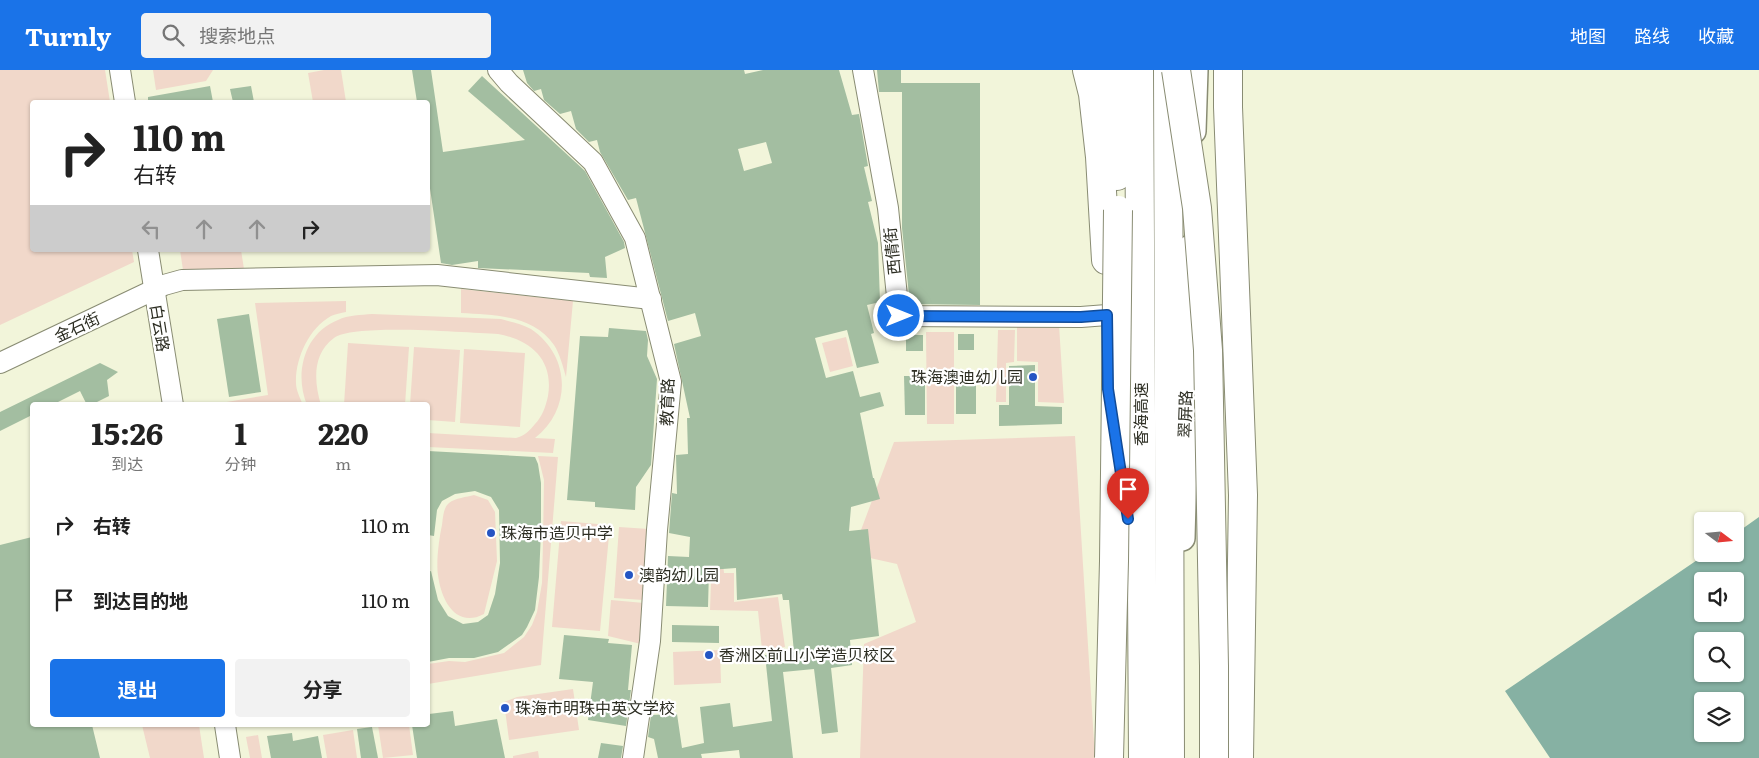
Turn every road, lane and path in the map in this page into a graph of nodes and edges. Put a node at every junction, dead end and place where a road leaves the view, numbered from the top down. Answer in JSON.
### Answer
{"nodes":[{"id":1,"x":120,"y":70,"type":"edge"},
{"id":2,"x":498,"y":70,"type":"edge"},
{"id":3,"x":862,"y":70,"type":"edge"},
{"id":4,"x":1088,"y":70,"type":"edge"},
{"id":5,"x":1114,"y":70,"type":"edge"},
{"id":6,"x":1129,"y":70,"type":"edge"},
{"id":7,"x":1139,"y":70,"type":"edge"},
{"id":8,"x":1168,"y":70,"type":"edge"},
{"id":9,"x":1176,"y":70,"type":"edge"},
{"id":10,"x":1194,"y":70,"type":"edge"},
{"id":11,"x":1228,"y":70,"type":"edge"},
{"id":12,"x":125,"y":100,"type":"edge"},
{"id":13,"x":148,"y":252,"type":"edge"},
{"id":14,"x":154,"y":290,"type":"junction"},
{"id":15,"x":651,"y":299,"type":"junction"},
{"id":16,"x":1107,"y":315,"type":"junction"},
{"id":17,"x":0,"y":363,"type":"edge"},
{"id":18,"x":1108,"y":389,"type":"joint"},
{"id":19,"x":173,"y":402,"type":"edge"},
{"id":20,"x":1137,"y":574,"type":"junction"},
{"id":21,"x":225,"y":727,"type":"edge"},
{"id":22,"x":230,"y":758,"type":"edge"},
{"id":23,"x":633,"y":758,"type":"edge"},
{"id":24,"x":1109,"y":758,"type":"edge"},
{"id":25,"x":1141,"y":758,"type":"edge"},
{"id":26,"x":1170,"y":758,"type":"edge"},
{"id":27,"x":1176,"y":758,"type":"edge"},
{"id":28,"x":1214,"y":758,"type":"edge"},
{"id":29,"x":1239,"y":758,"type":"edge"}],
"edges":[{"from":1,"to":12,"type":"street"},
{"from":2,"to":15,"type":"street","name":"教育路"},
{"from":3,"to":16,"type":"street","name":"西倩街"},
{"from":4,"to":16,"type":"highway"},
{"from":5,"to":24,"type":"highway","bridge":true},
{"from":6,"to":20,"type":"main road"},
{"from":7,"to":25,"type":"highway","name":"香海高速"},
{"from":8,"to":26,"type":"highway","name":"香海高速"},
{"from":9,"to":28,"type":"highway","bridge":true},
{"from":10,"to":27,"type":"main road","name":"翠屏路"},
{"from":11,"to":29,"type":"highway"},
{"from":13,"to":14,"type":"street","name":"白云路"},
{"from":14,"to":15,"type":"street","name":"金石街"},
{"from":14,"to":17,"type":"street","name":"金石街"},
{"from":14,"to":19,"type":"street","name":"白云路"},
{"from":15,"to":23,"type":"street","name":"教育路"},
{"from":16,"to":18,"type":"highway"},
{"from":18,"to":20,"type":"main road"},
{"from":20,"to":25,"type":"main road"},
{"from":21,"to":22,"type":"street"}]}
